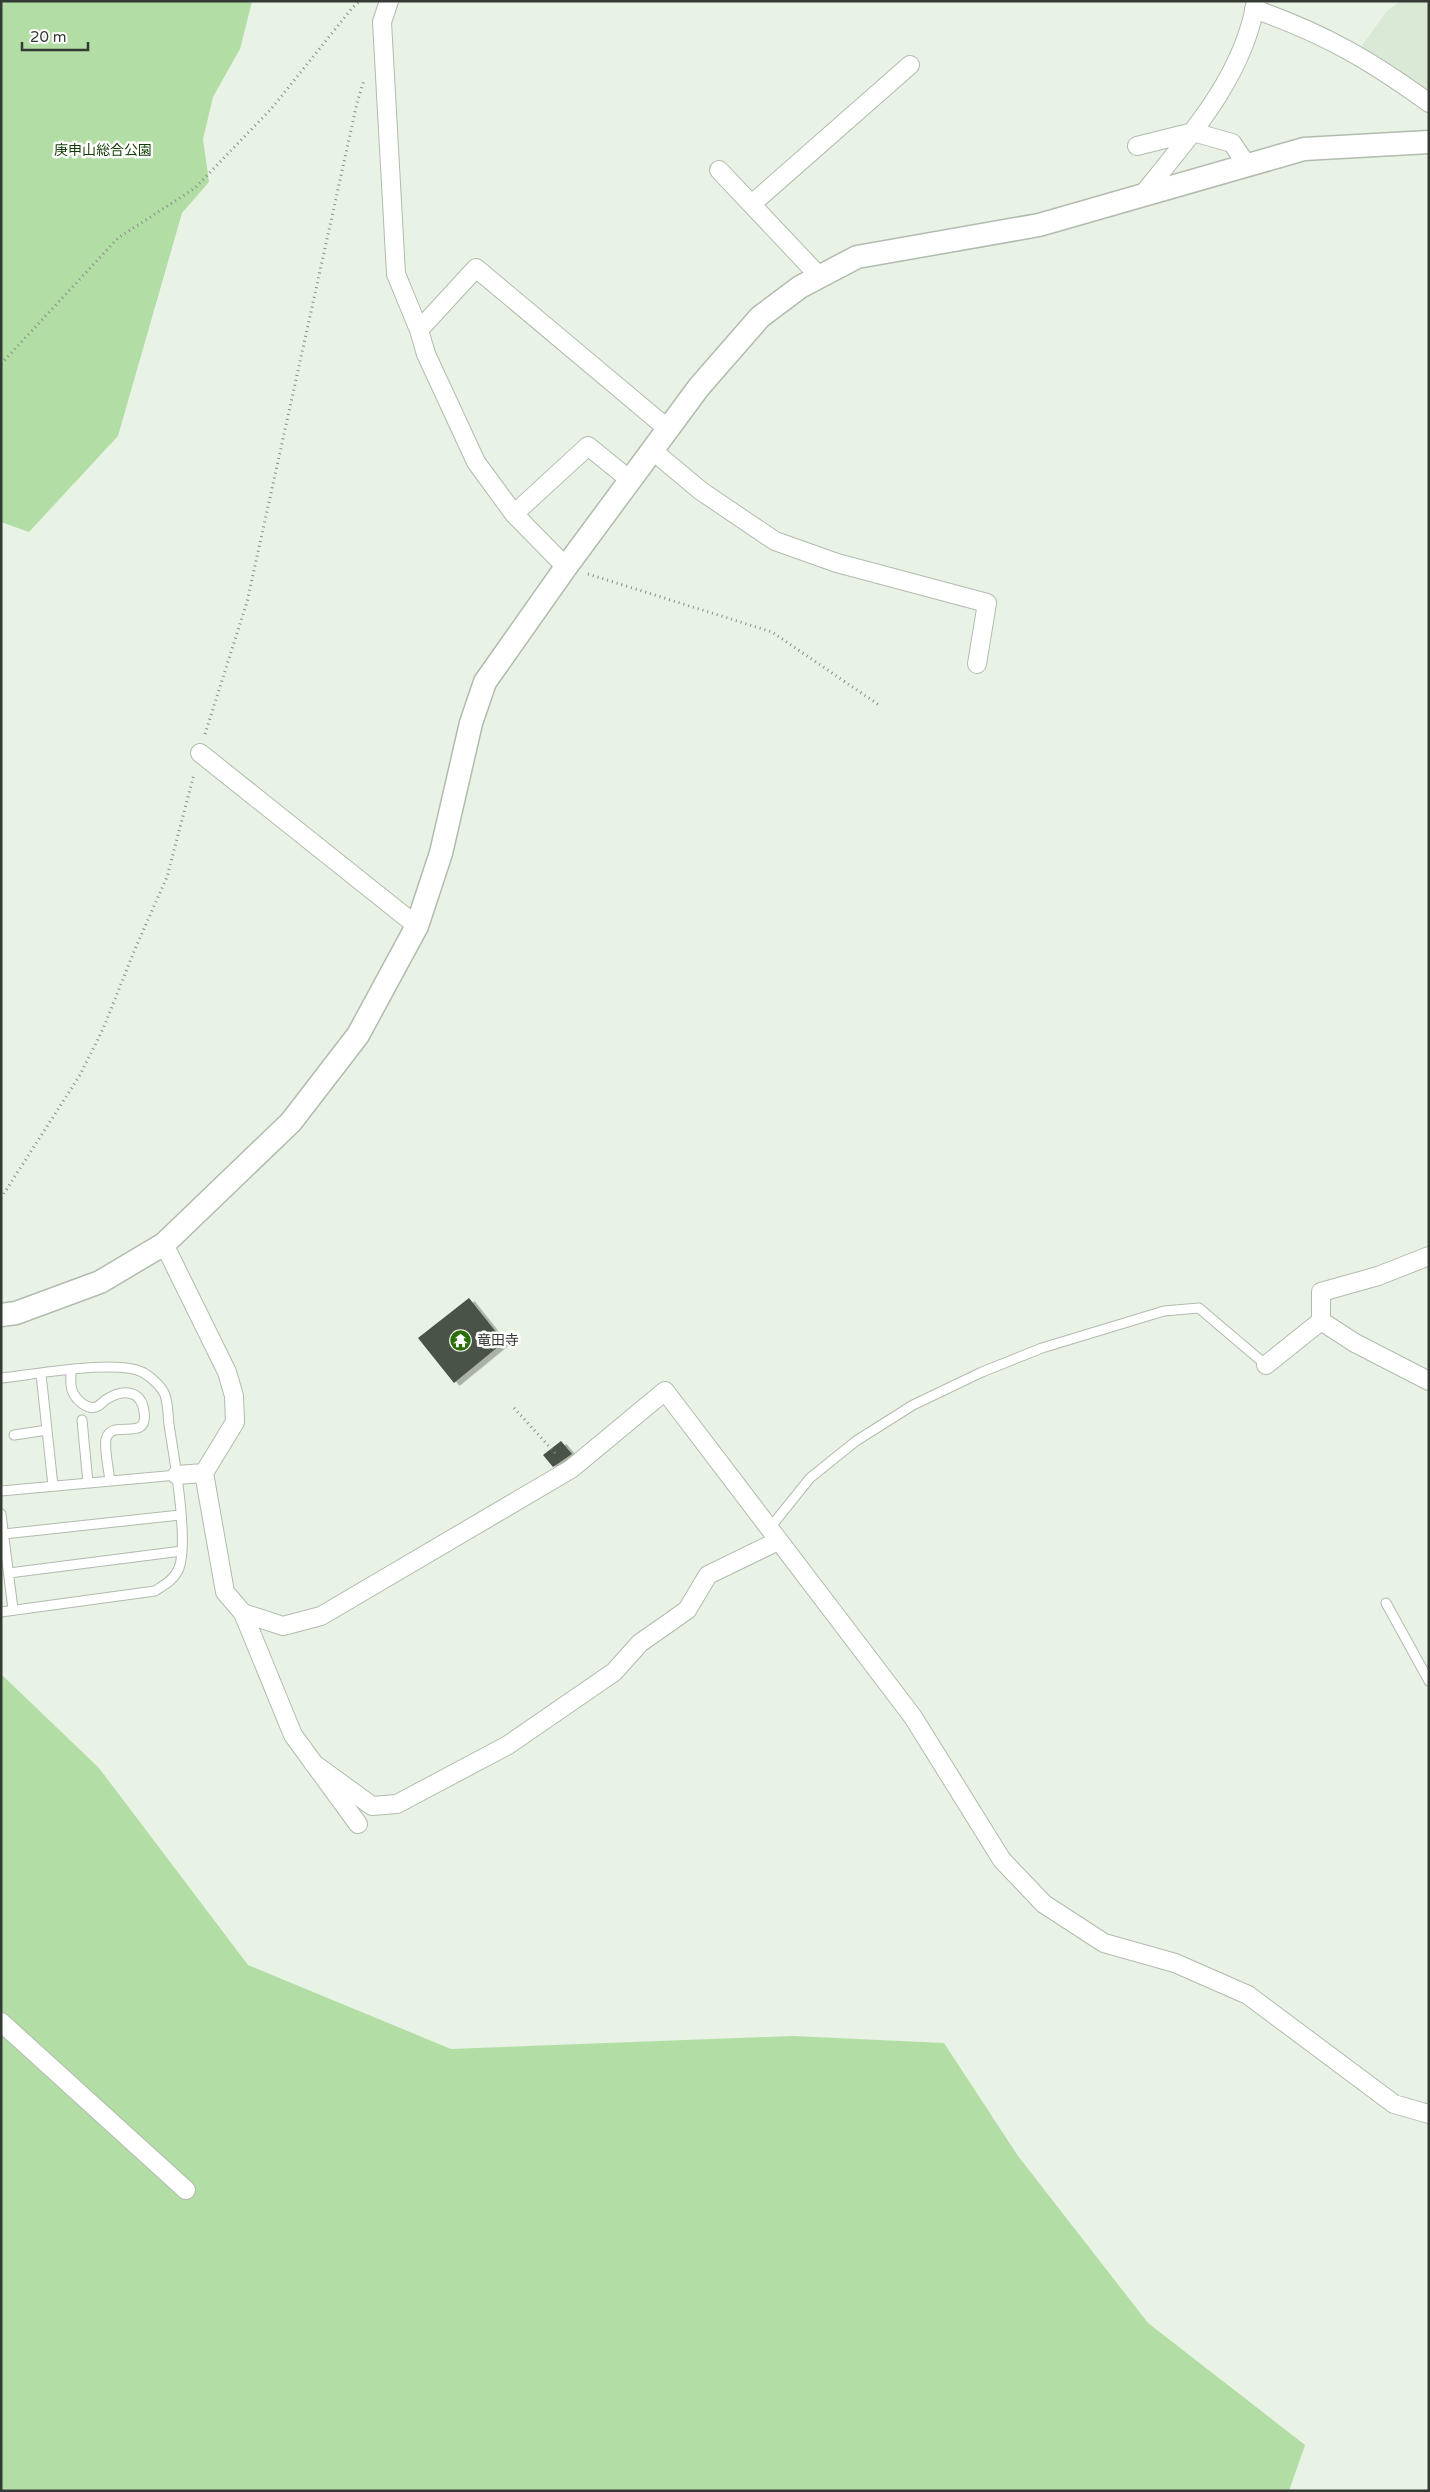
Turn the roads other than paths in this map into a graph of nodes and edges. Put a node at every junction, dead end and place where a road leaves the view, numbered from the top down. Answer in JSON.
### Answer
{"nodes":[{"id":1,"x":389,"y":1,"type":"edge"},
{"id":2,"x":1255,"y":5,"type":"edge"},
{"id":3,"x":910,"y":66,"type":"dead end"},
{"id":4,"x":1429,"y":102,"type":"edge"},
{"id":5,"x":1193,"y":132,"type":"junction"},
{"id":6,"x":1429,"y":142,"type":"edge"},
{"id":7,"x":1137,"y":146,"type":"dead end"},
{"id":8,"x":1247,"y":165,"type":"junction"},
{"id":9,"x":720,"y":170,"type":"dead end"},
{"id":10,"x":1143,"y":194,"type":"junction"},
{"id":11,"x":753,"y":203,"type":"junction"},
{"id":12,"x":820,"y":276,"type":"junction"},
{"id":13,"x":419,"y":330,"type":"junction"},
{"id":14,"x":668,"y":429,"type":"junction"},
{"id":15,"x":652,"y":450,"type":"junction"},
{"id":16,"x":630,"y":480,"type":"junction"},
{"id":17,"x":514,"y":514,"type":"junction"},
{"id":18,"x":566,"y":567,"type":"junction"},
{"id":19,"x":978,"y":664,"type":"dead end"},
{"id":20,"x":200,"y":753,"type":"road end"},
{"id":21,"x":417,"y":926,"type":"junction"},
{"id":22,"x":164,"y":1244,"type":"junction"},
{"id":23,"x":1429,"y":1256,"type":"edge"},
{"id":24,"x":1,"y":1315,"type":"edge"},
{"id":25,"x":1321,"y":1321,"type":"junction"},
{"id":26,"x":1266,"y":1365,"type":"joint"},
{"id":27,"x":71,"y":1371,"type":"junction"},
{"id":28,"x":41,"y":1374,"type":"junction"},
{"id":29,"x":1,"y":1378,"type":"edge"},
{"id":30,"x":1429,"y":1380,"type":"edge"},
{"id":31,"x":82,"y":1420,"type":"dead end"},
{"id":32,"x":47,"y":1430,"type":"junction"},
{"id":33,"x":14,"y":1434,"type":"dead end"},
{"id":34,"x":204,"y":1473,"type":"junction"},
{"id":35,"x":177,"y":1475,"type":"junction"},
{"id":36,"x":110,"y":1482,"type":"junction"},
{"id":37,"x":88,"y":1483,"type":"junction"},
{"id":38,"x":53,"y":1486,"type":"junction"},
{"id":39,"x":1,"y":1491,"type":"edge"},
{"id":40,"x":1,"y":1514,"type":"edge"},
{"id":41,"x":180,"y":1515,"type":"junction"},
{"id":42,"x":774,"y":1535,"type":"junction"},
{"id":43,"x":3,"y":1541,"type":"edge"},
{"id":44,"x":182,"y":1551,"type":"junction"},
{"id":45,"x":9,"y":1573,"type":"junction"},
{"id":46,"x":1386,"y":1603,"type":"dead end"},
{"id":47,"x":13,"y":1609,"type":"junction"},
{"id":48,"x":1,"y":1612,"type":"edge"},
{"id":49,"x":243,"y":1613,"type":"junction"},
{"id":50,"x":1429,"y":1681,"type":"edge"},
{"id":51,"x":313,"y":1763,"type":"junction"},
{"id":52,"x":358,"y":1824,"type":"dead end"},
{"id":53,"x":1,"y":2022,"type":"edge"},
{"id":54,"x":1429,"y":2114,"type":"edge"},
{"id":55,"x":186,"y":2190,"type":"dead end"}],
"edges":[{"from":1,"to":13,"type":"street"},
{"from":2,"to":4,"type":"street"},
{"from":2,"to":5,"type":"street"},
{"from":3,"to":11,"type":"street"},
{"from":5,"to":7,"type":"street"},
{"from":5,"to":8,"type":"street"},
{"from":5,"to":10,"type":"street"},
{"from":6,"to":8,"type":"street"},
{"from":8,"to":10,"type":"street"},
{"from":9,"to":11,"type":"street"},
{"from":10,"to":12,"type":"street"},
{"from":11,"to":12,"type":"street"},
{"from":12,"to":14,"type":"street"},
{"from":13,"to":14,"type":"street"},
{"from":13,"to":17,"type":"street"},
{"from":14,"to":15,"type":"street"},
{"from":15,"to":16,"type":"street"},
{"from":15,"to":19,"type":"street"},
{"from":16,"to":17,"type":"street"},
{"from":16,"to":18,"type":"street"},
{"from":17,"to":18,"type":"street"},
{"from":18,"to":21,"type":"street"},
{"from":20,"to":21,"type":"street"},
{"from":21,"to":22,"type":"street"},
{"from":22,"to":24,"type":"street"},
{"from":22,"to":34,"type":"street"},
{"from":23,"to":25,"type":"street"},
{"from":25,"to":26,"type":"street"},
{"from":25,"to":30,"type":"street"},
{"from":26,"to":42,"type":"lane"},
{"from":27,"to":28,"type":"lane"},
{"from":27,"to":35,"type":"lane"},
{"from":27,"to":36,"type":"lane"},
{"from":28,"to":29,"type":"lane"},
{"from":28,"to":32,"type":"lane"},
{"from":31,"to":37,"type":"lane"},
{"from":32,"to":33,"type":"lane"},
{"from":32,"to":38,"type":"lane"},
{"from":34,"to":35,"type":"street"},
{"from":34,"to":49,"type":"street"},
{"from":35,"to":36,"type":"lane"},
{"from":35,"to":41,"type":"lane"},
{"from":36,"to":37,"type":"lane"},
{"from":37,"to":38,"type":"lane"},
{"from":38,"to":39,"type":"lane"},
{"from":40,"to":43,"type":"lane"},
{"from":41,"to":43,"type":"lane"},
{"from":41,"to":44,"type":"lane"},
{"from":42,"to":49,"type":"street"},
{"from":42,"to":51,"type":"street"},
{"from":42,"to":54,"type":"street"},
{"from":43,"to":45,"type":"lane"},
{"from":44,"to":45,"type":"lane"},
{"from":44,"to":47,"type":"lane"},
{"from":45,"to":47,"type":"lane"},
{"from":46,"to":50,"type":"lane"},
{"from":47,"to":48,"type":"lane"},
{"from":49,"to":51,"type":"street"},
{"from":51,"to":52,"type":"street"},
{"from":53,"to":55,"type":"street"}]}
